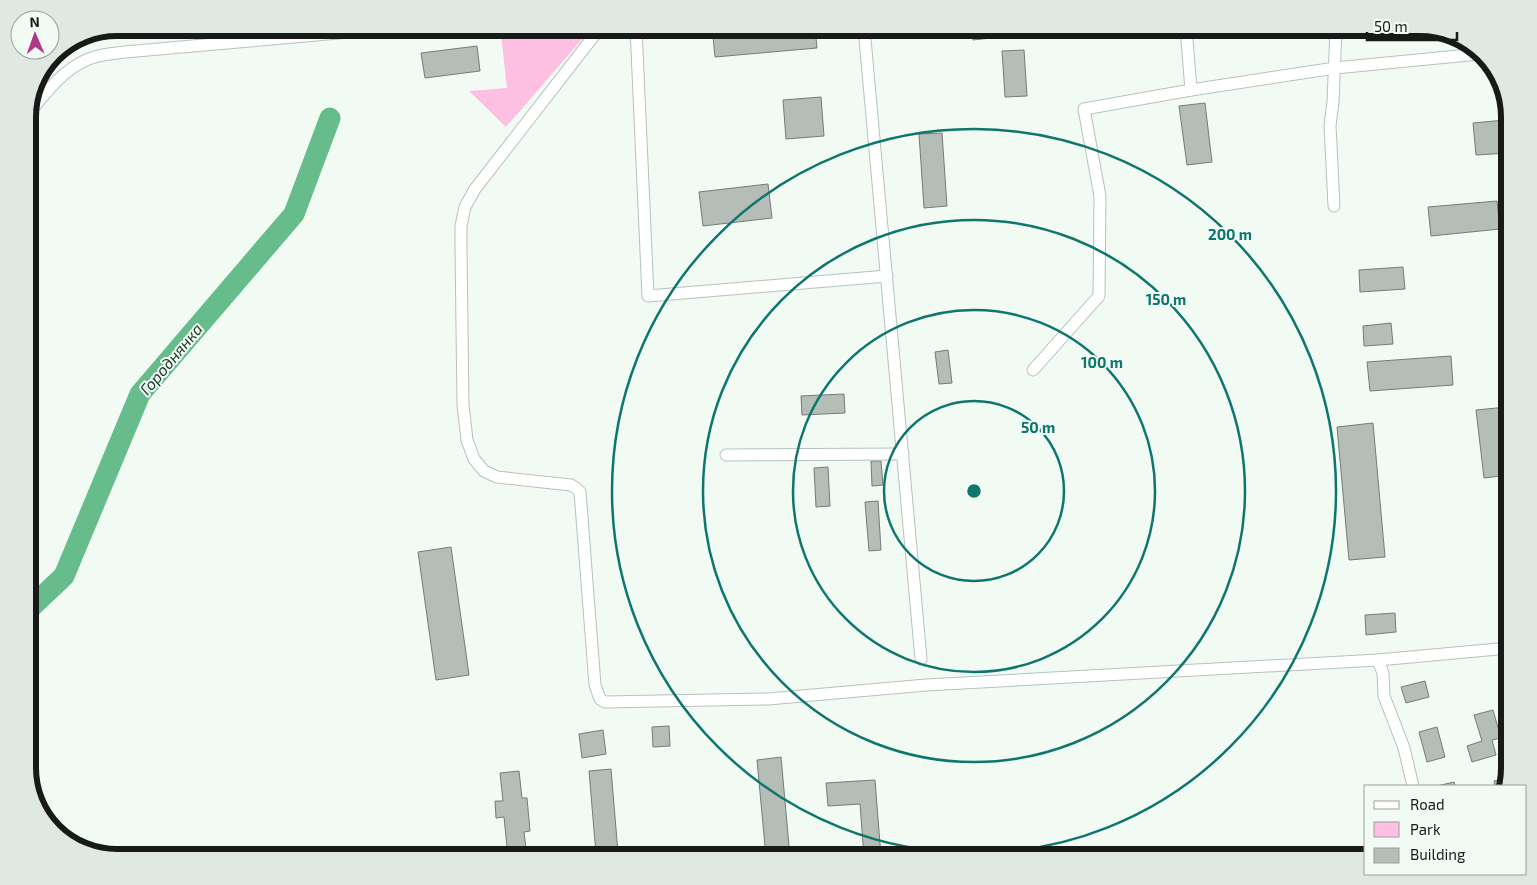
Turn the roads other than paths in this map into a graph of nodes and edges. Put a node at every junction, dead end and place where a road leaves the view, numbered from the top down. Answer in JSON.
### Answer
{"nodes":[{"id":1,"x":305,"y":36,"type":"edge"},
{"id":2,"x":594,"y":36,"type":"edge"},
{"id":3,"x":636,"y":36,"type":"edge"},
{"id":4,"x":865,"y":36,"type":"edge"},
{"id":5,"x":1187,"y":36,"type":"edge"},
{"id":6,"x":1336,"y":36,"type":"edge"},
{"id":7,"x":1471,"y":55,"type":"edge"},
{"id":8,"x":1335,"y":68,"type":"junction"},
{"id":9,"x":1191,"y":90,"type":"junction"},
{"id":10,"x":38,"y":102,"type":"edge"},
{"id":11,"x":1334,"y":206,"type":"dead end"},
{"id":12,"x":886,"y":276,"type":"junction"},
{"id":13,"x":1033,"y":370,"type":"dead end"},
{"id":14,"x":903,"y":454,"type":"junction"},
{"id":15,"x":726,"y":455,"type":"dead end"},
{"id":16,"x":1501,"y":649,"type":"edge"},
{"id":17,"x":921,"y":659,"type":"dead end"},
{"id":18,"x":1378,"y":660,"type":"junction"},
{"id":19,"x":1413,"y":785,"type":"edge"}],
"edges":[{"from":1,"to":10,"type":"street"},
{"from":2,"to":18,"type":"street"},
{"from":3,"to":12,"type":"street"},
{"from":4,"to":12,"type":"street"},
{"from":5,"to":9,"type":"street"},
{"from":6,"to":8,"type":"street"},
{"from":7,"to":8,"type":"street"},
{"from":8,"to":9,"type":"street"},
{"from":8,"to":11,"type":"street"},
{"from":9,"to":13,"type":"street"},
{"from":12,"to":14,"type":"street"},
{"from":14,"to":15,"type":"street"},
{"from":14,"to":17,"type":"street"},
{"from":16,"to":18,"type":"street"},
{"from":18,"to":19,"type":"street"}]}
